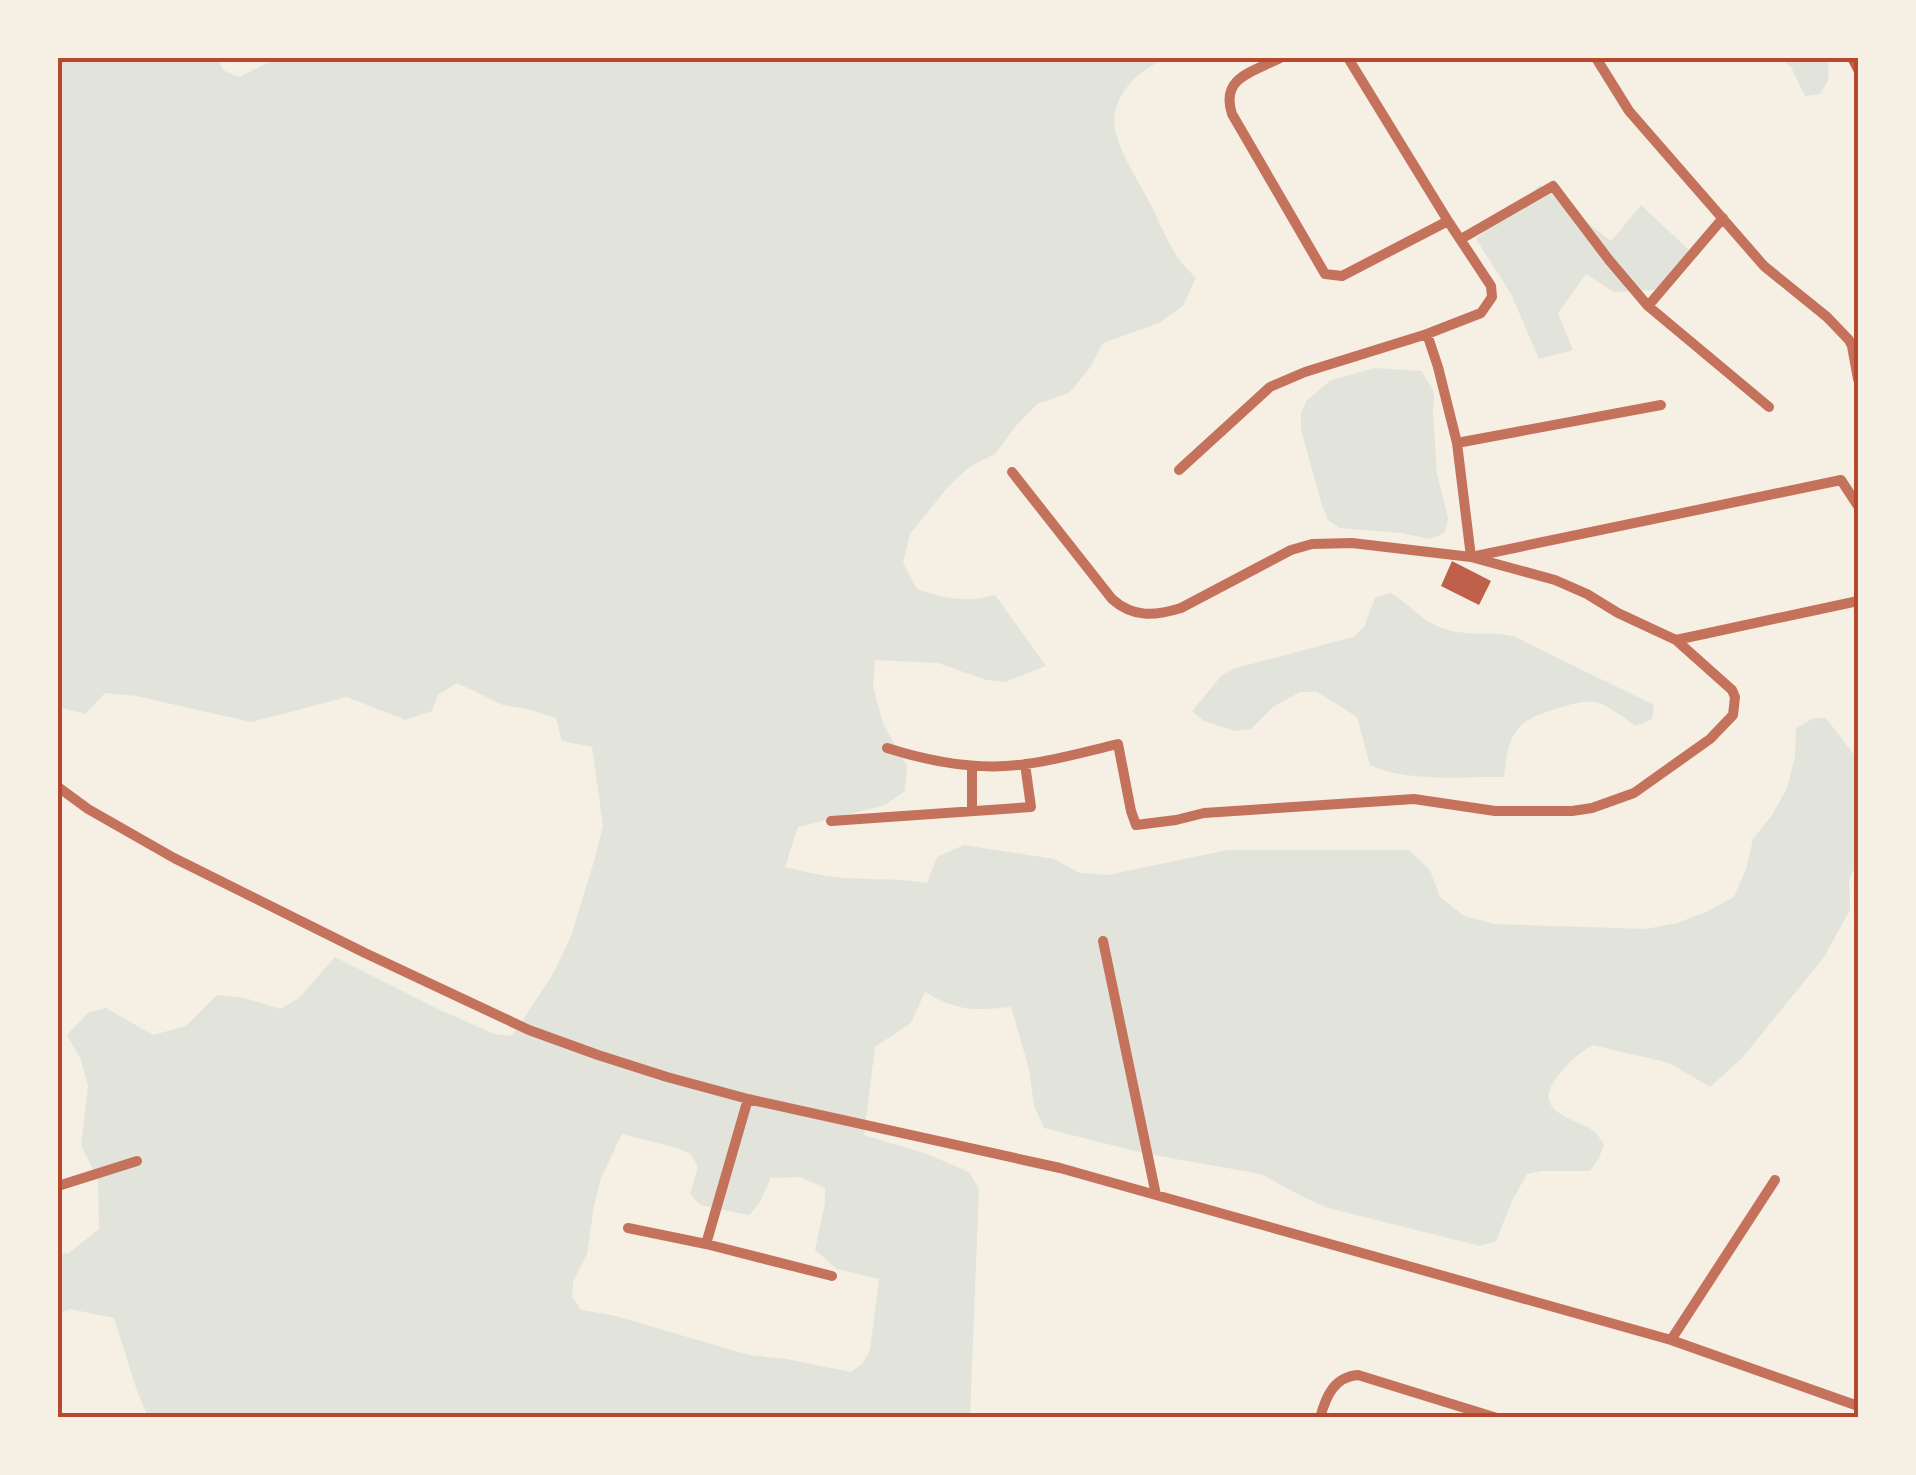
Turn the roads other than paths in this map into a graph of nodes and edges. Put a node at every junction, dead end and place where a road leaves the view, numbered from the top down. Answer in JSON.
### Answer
{"nodes":[{"id":1,"x":1280,"y":58,"type":"edge"},
{"id":2,"x":1348,"y":58,"type":"edge"},
{"id":3,"x":1596,"y":58,"type":"edge"},
{"id":4,"x":1724,"y":218,"type":"junction"},
{"id":5,"x":1448,"y":221,"type":"junction"},
{"id":6,"x":1460,"y":239,"type":"junction"},
{"id":7,"x":1648,"y":306,"type":"junction"},
{"id":8,"x":1427,"y":334,"type":"junction"},
{"id":9,"x":1858,"y":379,"type":"edge"},
{"id":10,"x":1660,"y":405,"type":"dead end"},
{"id":11,"x":1769,"y":407,"type":"dead end"},
{"id":12,"x":1457,"y":443,"type":"junction"},
{"id":13,"x":1179,"y":470,"type":"dead end"},
{"id":14,"x":1012,"y":472,"type":"dead end"},
{"id":15,"x":1858,"y":506,"type":"edge"},
{"id":16,"x":1472,"y":556,"type":"junction"},
{"id":17,"x":1858,"y":601,"type":"edge"},
{"id":18,"x":1676,"y":640,"type":"junction"},
{"id":19,"x":887,"y":748,"type":"dead end"},
{"id":20,"x":1025,"y":764,"type":"junction"},
{"id":21,"x":972,"y":766,"type":"junction"},
{"id":22,"x":58,"y":786,"type":"edge"},
{"id":23,"x":972,"y":811,"type":"junction"},
{"id":24,"x":830,"y":821,"type":"dead end"},
{"id":25,"x":1103,"y":941,"type":"dead end"},
{"id":26,"x":748,"y":1098,"type":"junction"},
{"id":27,"x":136,"y":1161,"type":"dead end"},
{"id":28,"x":1775,"y":1180,"type":"dead end"},
{"id":29,"x":58,"y":1186,"type":"edge"},
{"id":30,"x":1156,"y":1195,"type":"junction"},
{"id":31,"x":628,"y":1228,"type":"dead end"},
{"id":32,"x":706,"y":1244,"type":"junction"},
{"id":33,"x":832,"y":1276,"type":"dead end"},
{"id":34,"x":1671,"y":1340,"type":"junction"},
{"id":35,"x":1858,"y":1406,"type":"edge"},
{"id":36,"x":1320,"y":1418,"type":"edge"},
{"id":37,"x":1497,"y":1418,"type":"edge"}],
"edges":[{"from":1,"to":5,"type":"street"},
{"from":2,"to":5,"type":"street"},
{"from":3,"to":4,"type":"street"},
{"from":4,"to":7,"type":"street"},
{"from":4,"to":9,"type":"street"},
{"from":5,"to":6,"type":"street"},
{"from":6,"to":7,"type":"street"},
{"from":6,"to":8,"type":"street"},
{"from":7,"to":11,"type":"street"},
{"from":8,"to":12,"type":"street"},
{"from":8,"to":13,"type":"street"},
{"from":10,"to":12,"type":"street"},
{"from":12,"to":16,"type":"street"},
{"from":14,"to":16,"type":"street"},
{"from":15,"to":16,"type":"street"},
{"from":16,"to":18,"type":"street"},
{"from":17,"to":18,"type":"street"},
{"from":18,"to":20,"type":"street"},
{"from":19,"to":21,"type":"street"},
{"from":20,"to":21,"type":"street"},
{"from":20,"to":23,"type":"street"},
{"from":21,"to":23,"type":"street"},
{"from":22,"to":26,"type":"street"},
{"from":23,"to":24,"type":"street"},
{"from":25,"to":30,"type":"street"},
{"from":26,"to":30,"type":"street"},
{"from":26,"to":32,"type":"street"},
{"from":27,"to":29,"type":"street"},
{"from":28,"to":34,"type":"street"},
{"from":30,"to":34,"type":"street"},
{"from":31,"to":32,"type":"street"},
{"from":32,"to":33,"type":"street"},
{"from":34,"to":35,"type":"street"},
{"from":36,"to":37,"type":"street"}]}
